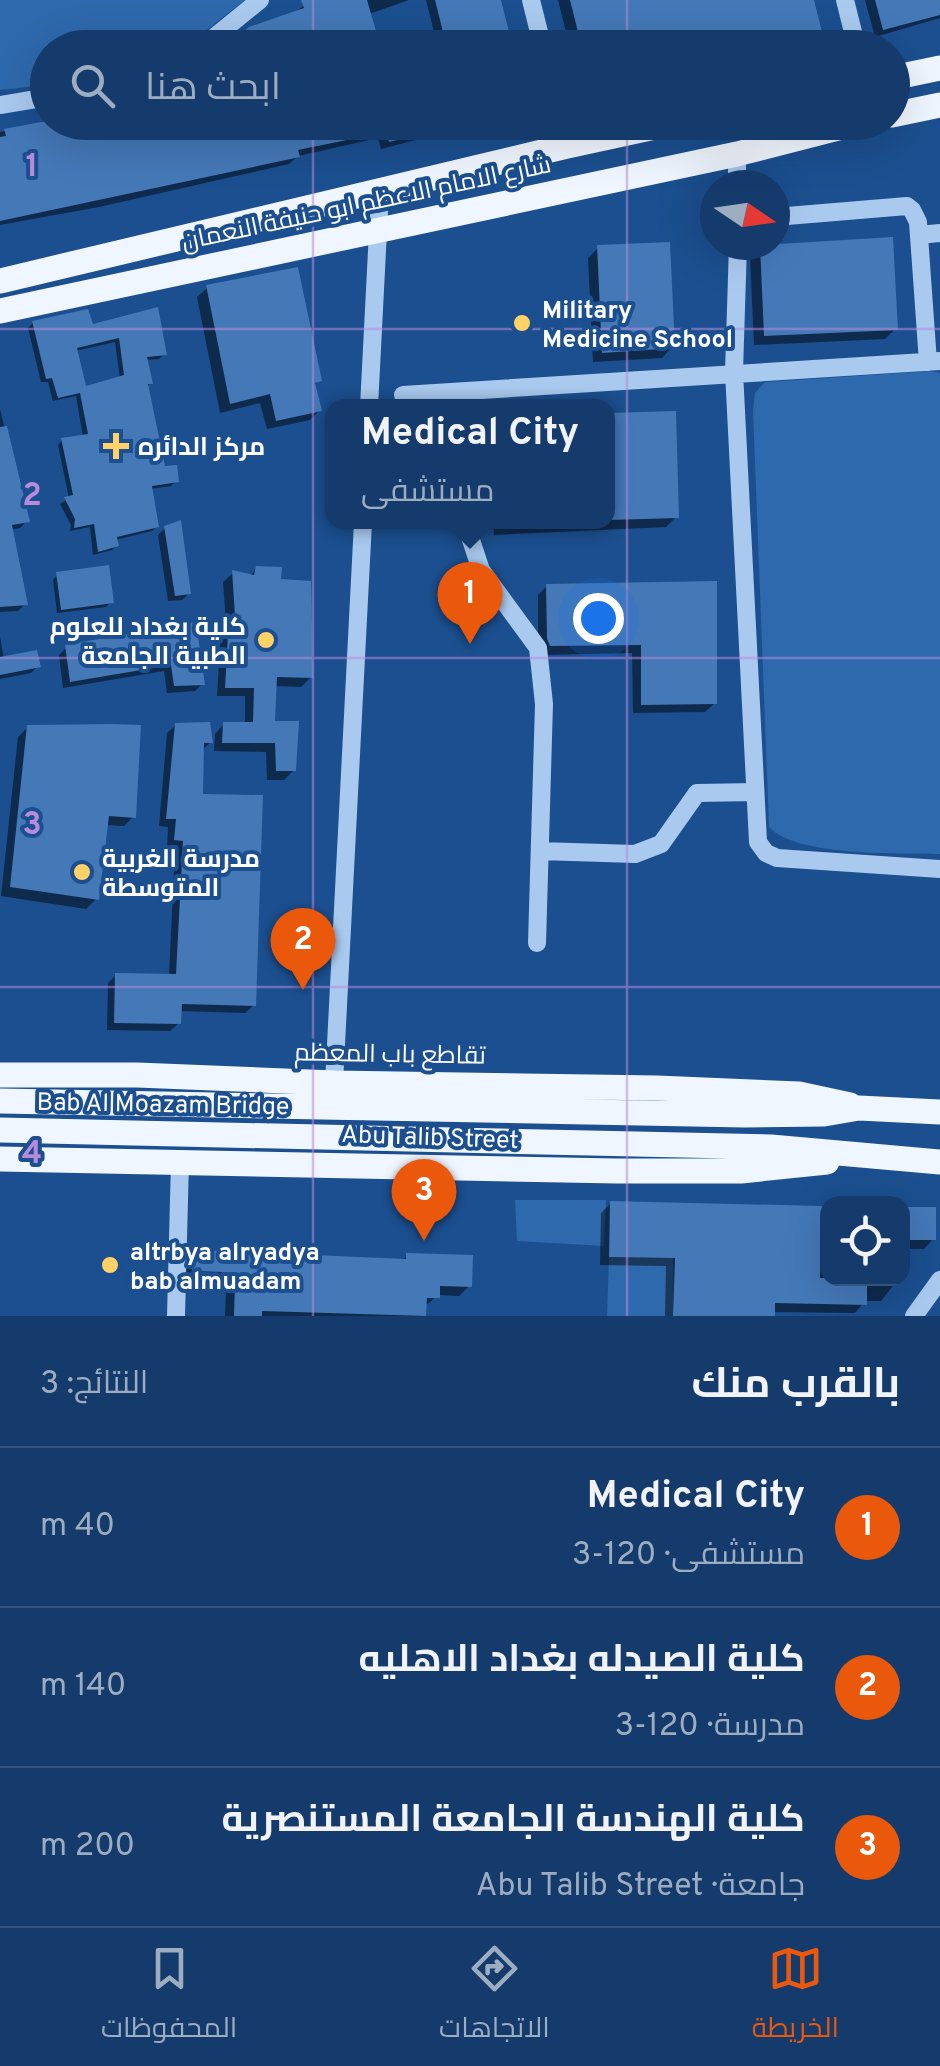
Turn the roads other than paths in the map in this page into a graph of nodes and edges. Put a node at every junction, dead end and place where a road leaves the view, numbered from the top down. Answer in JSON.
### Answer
{"nodes":[{"id":1,"x":260,"y":0,"type":"edge"},
{"id":2,"x":531,"y":0,"type":"edge"},
{"id":3,"x":845,"y":0,"type":"edge"},
{"id":4,"x":222,"y":30,"type":"edge"},
{"id":5,"x":538,"y":30,"type":"edge"},
{"id":6,"x":852,"y":30,"type":"edge"},
{"id":7,"x":940,"y":68,"type":"edge"},
{"id":8,"x":910,"y":74,"type":"edge"},
{"id":9,"x":30,"y":101,"type":"edge"},
{"id":10,"x":940,"y":105,"type":"edge"},
{"id":11,"x":0,"y":106,"type":"edge"},
{"id":12,"x":910,"y":111,"type":"edge"},
{"id":13,"x":545,"y":140,"type":"edge"},
{"id":14,"x":791,"y":140,"type":"edge"},
{"id":15,"x":736,"y":154,"type":"junction"},
{"id":16,"x":737,"y":170,"type":"edge"},
{"id":17,"x":380,"y":192,"type":"junction"},
{"id":18,"x":790,"y":217,"type":"edge"},
{"id":19,"x":378,"y":230,"type":"junction"},
{"id":20,"x":940,"y":233,"type":"edge"},
{"id":21,"x":919,"y":235,"type":"junction"},
{"id":22,"x":738,"y":260,"type":"edge"},
{"id":23,"x":0,"y":280,"type":"edge"},
{"id":24,"x":0,"y":311,"type":"edge"},
{"id":25,"x":934,"y":362,"type":"edge"},
{"id":26,"x":734,"y":372,"type":"junction"},
{"id":27,"x":403,"y":396,"type":"dead end"},
{"id":28,"x":369,"y":399,"type":"edge"},
{"id":29,"x":441,"y":399,"type":"edge"},
{"id":30,"x":464,"y":399,"type":"edge"},
{"id":31,"x":363,"y":529,"type":"edge"},
{"id":32,"x":468,"y":529,"type":"edge"},
{"id":33,"x":755,"y":792,"type":"junction"},
{"id":34,"x":540,"y":851,"type":"junction"},
{"id":35,"x":940,"y":869,"type":"edge"},
{"id":36,"x":537,"y":943,"type":"dead end"},
{"id":37,"x":0,"y":1075,"type":"edge"},
{"id":38,"x":334,"y":1083,"type":"junction"},
{"id":39,"x":0,"y":1101,"type":"edge"},
{"id":40,"x":859,"y":1108,"type":"junction"},
{"id":41,"x":940,"y":1112,"type":"edge"},
{"id":42,"x":0,"y":1130,"type":"edge"},
{"id":43,"x":745,"y":1147,"type":"joint"},
{"id":44,"x":857,"y":1156,"type":"junction"},
{"id":45,"x":0,"y":1159,"type":"edge"},
{"id":46,"x":180,"y":1161,"type":"junction"},
{"id":47,"x":940,"y":1162,"type":"edge"},
{"id":48,"x":940,"y":1280,"type":"edge"},
{"id":49,"x":176,"y":1316,"type":"edge"},
{"id":50,"x":914,"y":1316,"type":"edge"}],
"edges":[{"from":1,"to":4,"type":"street"},
{"from":2,"to":5,"type":"street"},
{"from":3,"to":6,"type":"street"},
{"from":7,"to":8,"type":"main road"},
{"from":9,"to":11,"type":"street"},
{"from":10,"to":12,"type":"main road"},
{"from":13,"to":17,"type":"main road","name":"شارع الامام الاعظم ابو حنيفة النعمان"},
{"from":14,"to":15,"type":"main road","name":"شارع الامام الاعظم ابو حنيفة النعمان"},
{"from":15,"to":16,"type":"street"},
{"from":15,"to":19,"type":"main road","name":"شارع الامام الاعظم ابو حنيفة النعمان"},
{"from":17,"to":19,"type":"street"},
{"from":17,"to":23,"type":"main road","name":"شارع الامام الاعظم ابو حنيفة النعمان"},
{"from":18,"to":21,"type":"street"},
{"from":19,"to":24,"type":"main road","name":"شارع الامام الاعظم ابو حنيفة النعمان"},
{"from":19,"to":28,"type":"street"},
{"from":20,"to":21,"type":"street"},
{"from":21,"to":25,"type":"street"},
{"from":22,"to":26,"type":"street"},
{"from":25,"to":26,"type":"street"},
{"from":26,"to":30,"type":"street"},
{"from":26,"to":33,"type":"street"},
{"from":27,"to":29,"type":"street"},
{"from":31,"to":38,"type":"street"},
{"from":32,"to":34,"type":"street"},
{"from":33,"to":34,"type":"street"},
{"from":33,"to":35,"type":"street"},
{"from":34,"to":36,"type":"street"},
{"from":37,"to":38,"type":"main road","name":"تقاطع باب المعظم"},
{"from":38,"to":40,"type":"main road","name":"تقاطع باب المعظم"},
{"from":39,"to":40,"type":"main road","name":"Bab Al Moazam Bridge"},
{"from":40,"to":41,"type":"main road"},
{"from":42,"to":43,"type":"main road","name":"Bab Al Moazam Bridge"},
{"from":43,"to":44,"type":"main road","name":"Abu Talib Street"},
{"from":44,"to":46,"type":"main road","name":"Abu Talib Street"},
{"from":44,"to":47,"type":"main road","name":"Abu Talib Street"},
{"from":45,"to":46,"type":"main road","name":"Abu Talib Street"},
{"from":46,"to":49,"type":"street"},
{"from":48,"to":50,"type":"street"}]}
